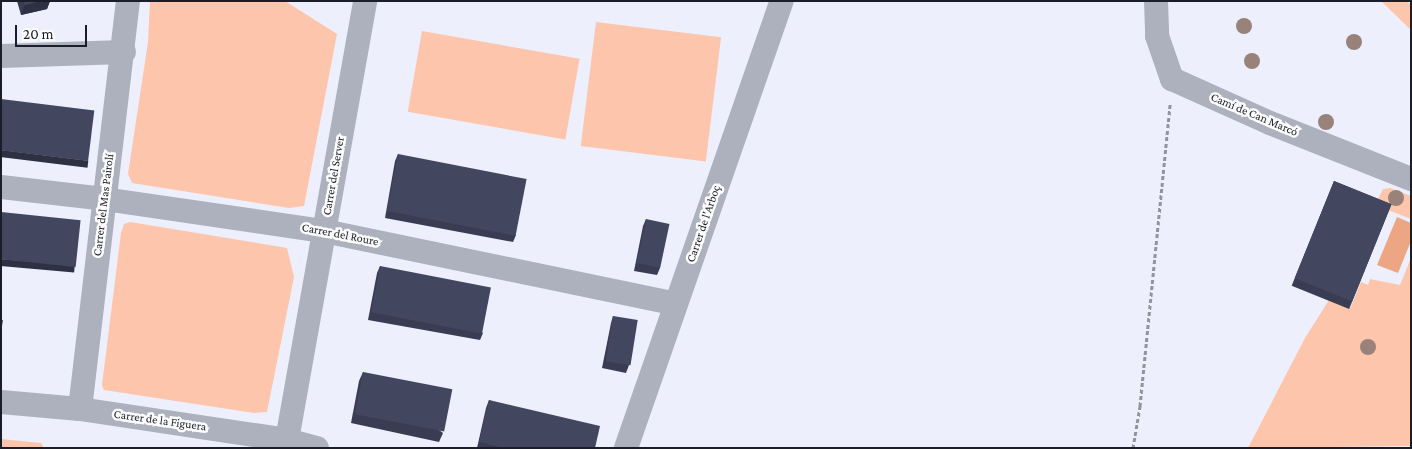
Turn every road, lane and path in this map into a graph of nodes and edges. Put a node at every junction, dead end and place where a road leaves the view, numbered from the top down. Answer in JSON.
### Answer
{"nodes":[{"id":1,"x":128,"y":1,"type":"edge"},
{"id":2,"x":365,"y":1,"type":"edge"},
{"id":3,"x":782,"y":1,"type":"edge"},
{"id":4,"x":1156,"y":1,"type":"edge"},
{"id":5,"x":124,"y":52,"type":"junction"},
{"id":6,"x":1,"y":56,"type":"edge"},
{"id":7,"x":1172,"y":79,"type":"junction"},
{"id":8,"x":1411,"y":179,"type":"edge"},
{"id":9,"x":1,"y":187,"type":"edge"},
{"id":10,"x":104,"y":199,"type":"junction"},
{"id":11,"x":324,"y":231,"type":"junction"},
{"id":12,"x":676,"y":304,"type":"junction"},
{"id":13,"x":1,"y":402,"type":"edge"},
{"id":14,"x":80,"y":409,"type":"junction"},
{"id":15,"x":287,"y":440,"type":"junction"},
{"id":16,"x":317,"y":448,"type":"edge"},
{"id":17,"x":626,"y":448,"type":"edge"},
{"id":18,"x":1133,"y":448,"type":"edge"}],
"edges":[{"from":1,"to":5,"type":"street","name":"Carrer del Mas Pairolí"},
{"from":2,"to":11,"type":"street","name":"Carrer del Server"},
{"from":3,"to":12,"type":"street","name":"Carrer de l'Arboç"},
{"from":4,"to":7,"type":"street"},
{"from":5,"to":6,"type":"street"},
{"from":5,"to":10,"type":"street","name":"Carrer del Mas Pairolí"},
{"from":7,"to":8,"type":"street","name":"Camí de Can Marcó"},
{"from":7,"to":18,"type":"path"},
{"from":9,"to":10,"type":"street","name":"Carrer del Roure"},
{"from":10,"to":11,"type":"street","name":"Carrer del Roure"},
{"from":10,"to":14,"type":"street","name":"Carrer del Mas Pairolí"},
{"from":11,"to":12,"type":"street","name":"Carrer del Roure"},
{"from":11,"to":15,"type":"street","name":"Carrer del Server"},
{"from":12,"to":17,"type":"street","name":"Carrer de l'Arboç"},
{"from":13,"to":14,"type":"street","name":"Carrer de la Figuera"},
{"from":14,"to":15,"type":"street","name":"Carrer de la Figuera"},
{"from":15,"to":16,"type":"street","name":"Carrer de la Figuera"}]}
